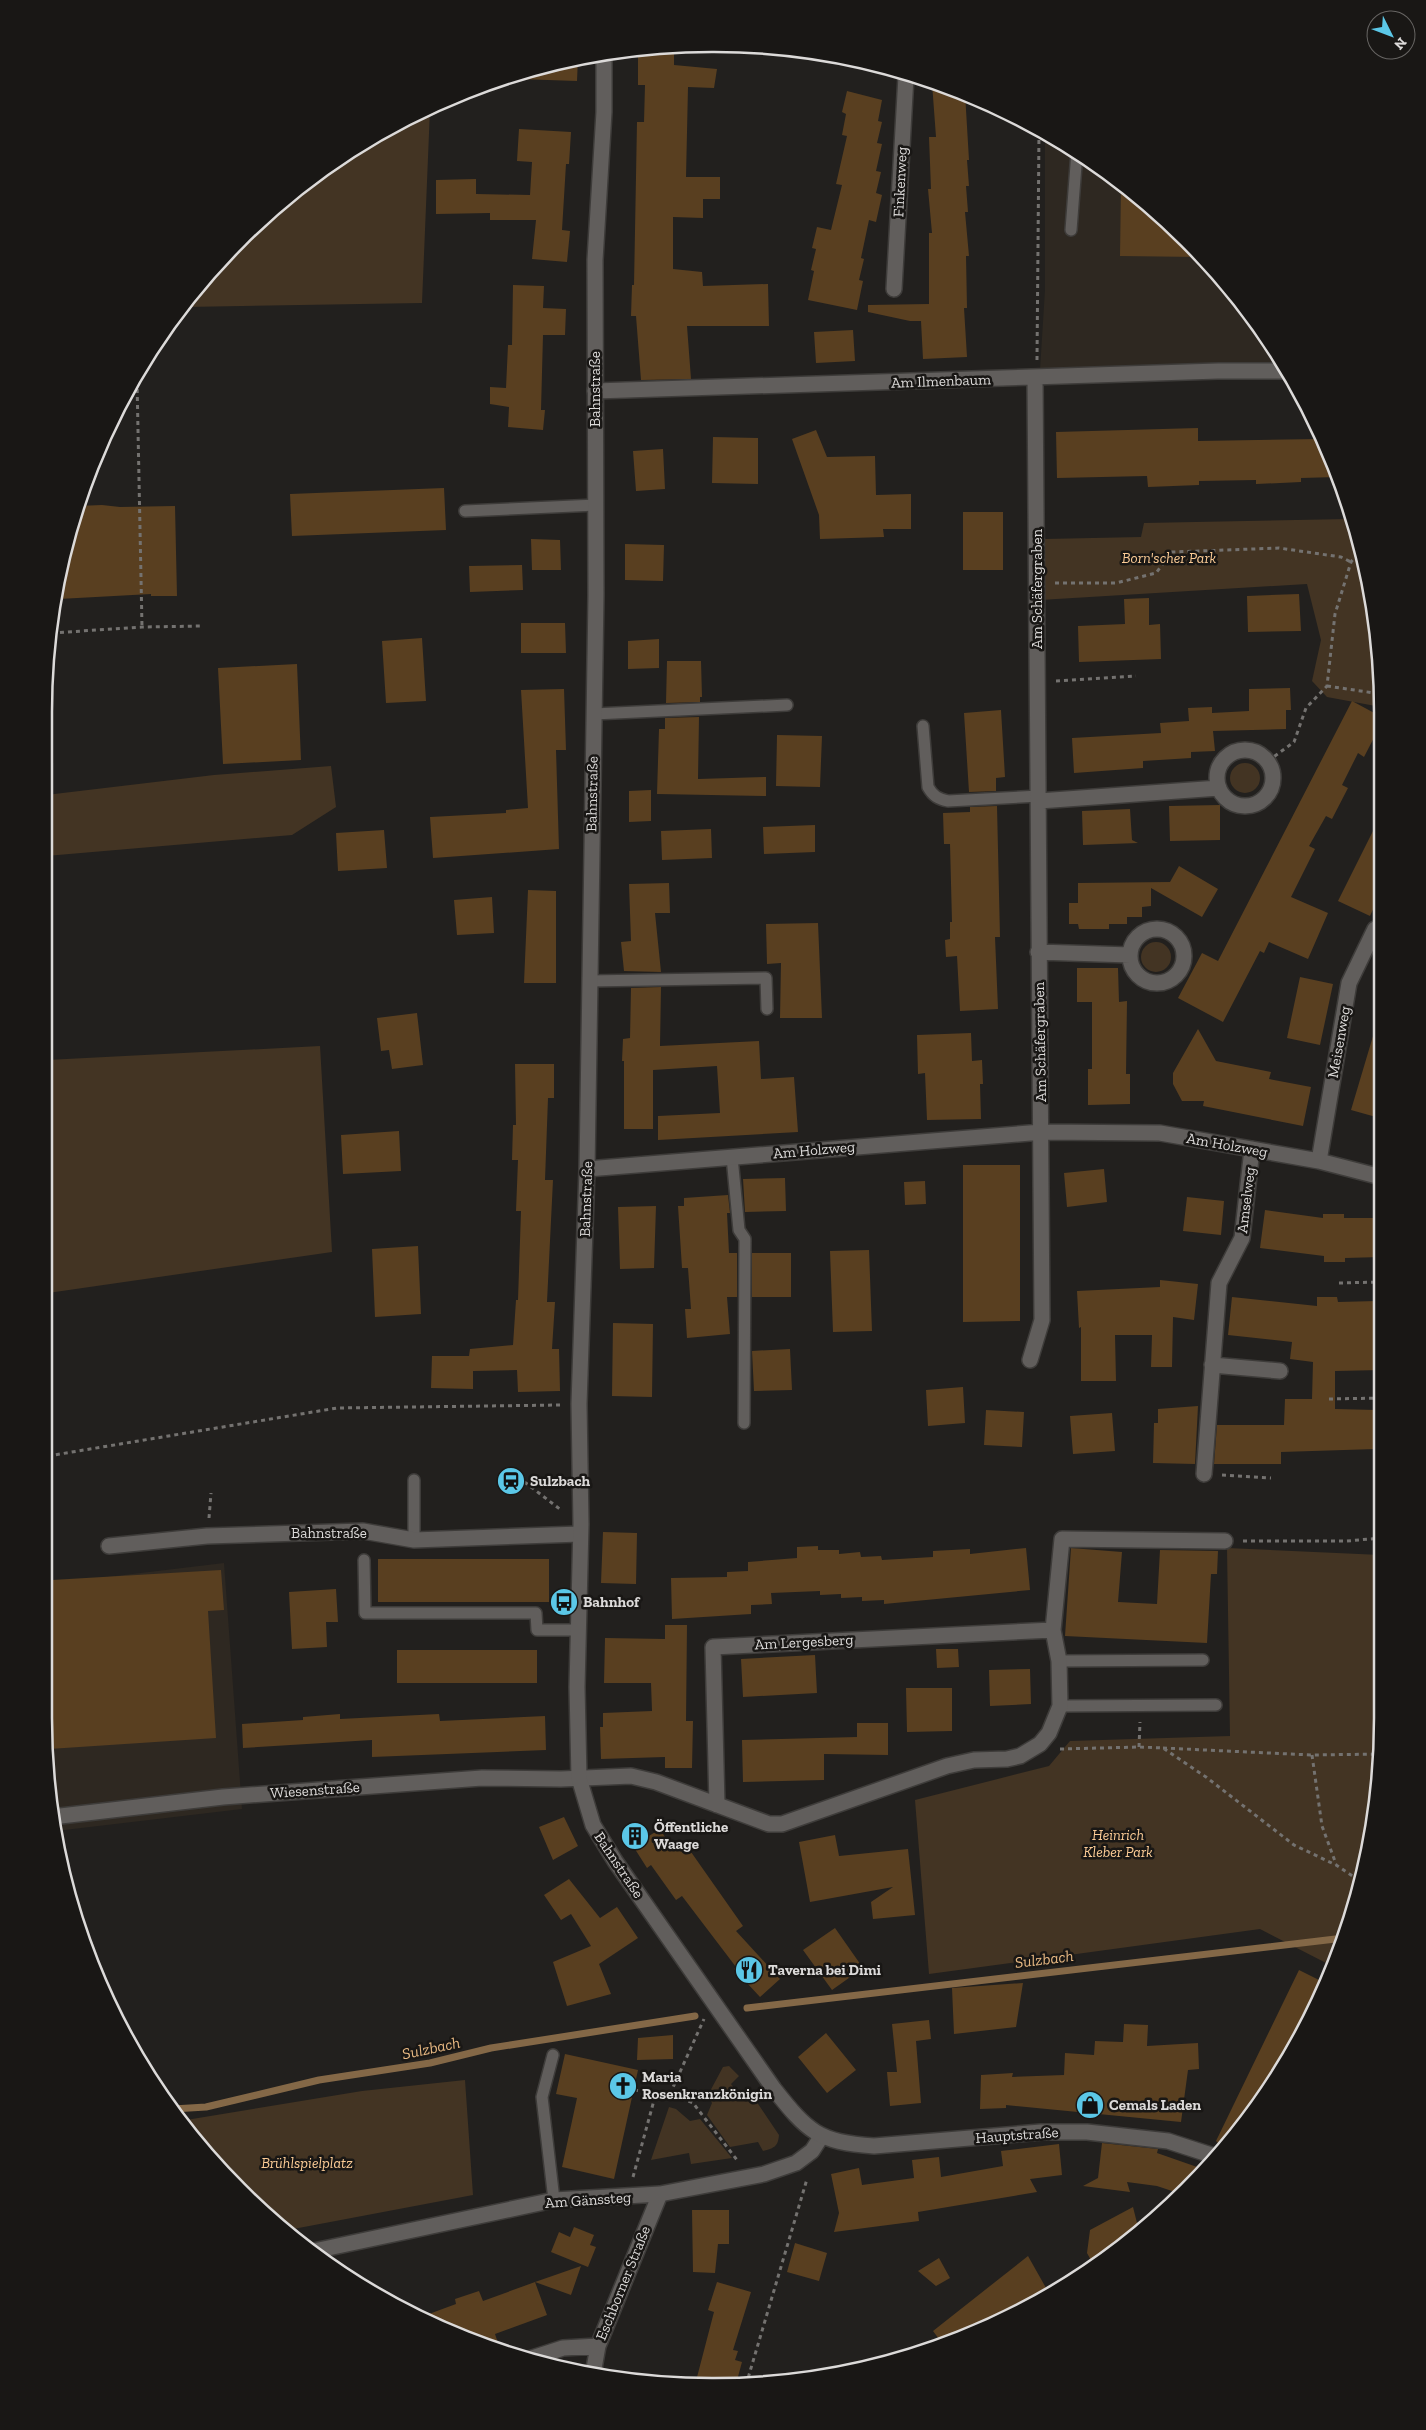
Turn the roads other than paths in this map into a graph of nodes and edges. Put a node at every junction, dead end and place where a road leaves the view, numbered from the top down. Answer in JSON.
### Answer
{"nodes":[{"id":1,"x":604,"y":62,"type":"edge"},
{"id":2,"x":906,"y":82,"type":"edge"},
{"id":3,"x":1076,"y":162,"type":"edge"},
{"id":4,"x":1072,"y":230,"type":"dead end"},
{"id":5,"x":894,"y":289,"type":"dead end"},
{"id":6,"x":1278,"y":371,"type":"edge"},
{"id":7,"x":1036,"y":378,"type":"junction"},
{"id":8,"x":595,"y":392,"type":"junction"},
{"id":9,"x":596,"y":505,"type":"junction"},
{"id":10,"x":465,"y":511,"type":"dead end"},
{"id":11,"x":786,"y":705,"type":"dead end"},
{"id":12,"x":594,"y":714,"type":"junction"},
{"id":13,"x":924,"y":726,"type":"dead end"},
{"id":14,"x":1219,"y":788,"type":"junction"},
{"id":15,"x":1039,"y":798,"type":"junction"},
{"id":16,"x":1374,"y":931,"type":"edge"},
{"id":17,"x":1038,"y":952,"type":"junction"},
{"id":18,"x":1130,"y":955,"type":"dead end"},
{"id":19,"x":589,"y":981,"type":"junction"},
{"id":20,"x":767,"y":1009,"type":"dead end"},
{"id":21,"x":1042,"y":1132,"type":"junction"},
{"id":22,"x":1252,"y":1149,"type":"junction"},
{"id":23,"x":732,"y":1157,"type":"junction"},
{"id":24,"x":1319,"y":1161,"type":"junction"},
{"id":25,"x":587,"y":1169,"type":"junction"},
{"id":26,"x":1374,"y":1175,"type":"edge"},
{"id":27,"x":1030,"y":1360,"type":"dead end"},
{"id":28,"x":1212,"y":1365,"type":"junction"},
{"id":29,"x":1280,"y":1371,"type":"dead end"},
{"id":30,"x":744,"y":1423,"type":"dead end"},
{"id":31,"x":1204,"y":1474,"type":"road end"},
{"id":32,"x":414,"y":1480,"type":"dead end"},
{"id":33,"x":580,"y":1529,"type":"junction"},
{"id":34,"x":414,"y":1540,"type":"junction"},
{"id":35,"x":1225,"y":1541,"type":"road end"},
{"id":36,"x":109,"y":1546,"type":"dead end"},
{"id":37,"x":364,"y":1560,"type":"dead end"},
{"id":38,"x":579,"y":1630,"type":"junction"},
{"id":39,"x":1053,"y":1630,"type":"junction"},
{"id":40,"x":1060,"y":1660,"type":"junction"},
{"id":41,"x":1202,"y":1660,"type":"dead end"},
{"id":42,"x":1216,"y":1705,"type":"dead end"},
{"id":43,"x":1060,"y":1706,"type":"junction"},
{"id":44,"x":579,"y":1778,"type":"junction"},
{"id":45,"x":717,"y":1805,"type":"junction"},
{"id":46,"x":60,"y":1816,"type":"edge"},
{"id":47,"x":553,"y":2055,"type":"dead end"},
{"id":48,"x":821,"y":2137,"type":"junction"},
{"id":49,"x":1208,"y":2154,"type":"edge"},
{"id":50,"x":660,"y":2194,"type":"junction"},
{"id":51,"x":554,"y":2200,"type":"junction"},
{"id":52,"x":322,"y":2249,"type":"edge"},
{"id":53,"x":598,"y":2346,"type":"junction"},
{"id":54,"x":541,"y":2355,"type":"edge"},
{"id":55,"x":594,"y":2367,"type":"edge"}],
"edges":[{"from":1,"to":8,"type":"street","name":"Bahnstraße"},
{"from":2,"to":5,"type":"street","name":"Finkenweg"},
{"from":3,"to":4,"type":"lane"},
{"from":6,"to":7,"type":"street","name":"Am Ilmenbaum"},
{"from":7,"to":8,"type":"street","name":"Am Ilmenbaum"},
{"from":7,"to":15,"type":"street","name":"Am Schäfergraben"},
{"from":8,"to":9,"type":"street","name":"Bahnstraße"},
{"from":9,"to":10,"type":"lane"},
{"from":9,"to":12,"type":"street","name":"Bahnstraße"},
{"from":11,"to":12,"type":"lane"},
{"from":12,"to":19,"type":"street","name":"Bahnstraße"},
{"from":13,"to":15,"type":"lane"},
{"from":14,"to":14,"type":"street"},
{"from":14,"to":15,"type":"street"},
{"from":15,"to":17,"type":"street","name":"Am Schäfergraben"},
{"from":16,"to":24,"type":"street","name":"Meisenweg"},
{"from":17,"to":18,"type":"street"},
{"from":17,"to":21,"type":"street","name":"Am Schäfergraben"},
{"from":19,"to":20,"type":"lane"},
{"from":19,"to":25,"type":"street","name":"Bahnstraße"},
{"from":21,"to":22,"type":"street","name":"Am Holzweg"},
{"from":21,"to":23,"type":"street","name":"Am Holzweg"},
{"from":21,"to":27,"type":"street"},
{"from":22,"to":24,"type":"street","name":"Am Holzweg"},
{"from":22,"to":28,"type":"street","name":"Amselweg"},
{"from":23,"to":25,"type":"street","name":"Am Holzweg"},
{"from":23,"to":30,"type":"lane"},
{"from":24,"to":26,"type":"street","name":"Am Holzweg"},
{"from":25,"to":33,"type":"street","name":"Bahnstraße"},
{"from":28,"to":29,"type":"street"},
{"from":28,"to":31,"type":"street","name":"Amselweg"},
{"from":32,"to":34,"type":"lane"},
{"from":33,"to":34,"type":"street","name":"Bahnstraße"},
{"from":33,"to":38,"type":"street","name":"Bahnstraße"},
{"from":34,"to":36,"type":"street","name":"Bahnstraße"},
{"from":35,"to":39,"type":"street"},
{"from":37,"to":38,"type":"lane"},
{"from":38,"to":44,"type":"street","name":"Bahnstraße"},
{"from":39,"to":40,"type":"street"},
{"from":39,"to":45,"type":"street","name":"Am Lergesberg"},
{"from":40,"to":41,"type":"lane"},
{"from":40,"to":43,"type":"street"},
{"from":42,"to":43,"type":"lane"},
{"from":43,"to":45,"type":"street"},
{"from":44,"to":45,"type":"street"},
{"from":44,"to":46,"type":"street","name":"Wiesenstraße"},
{"from":44,"to":48,"type":"street","name":"Bahnstraße"},
{"from":47,"to":51,"type":"lane"},
{"from":48,"to":49,"type":"street","name":"Hauptstraße"},
{"from":48,"to":50,"type":"street","name":"Am Gänssteg"},
{"from":50,"to":51,"type":"street","name":"Am Gänssteg"},
{"from":50,"to":53,"type":"street","name":"Eschborner Straße"},
{"from":51,"to":52,"type":"street","name":"Am Gänssteg"},
{"from":53,"to":54,"type":"street"},
{"from":53,"to":55,"type":"street","name":"Eschborner Straße"}]}
